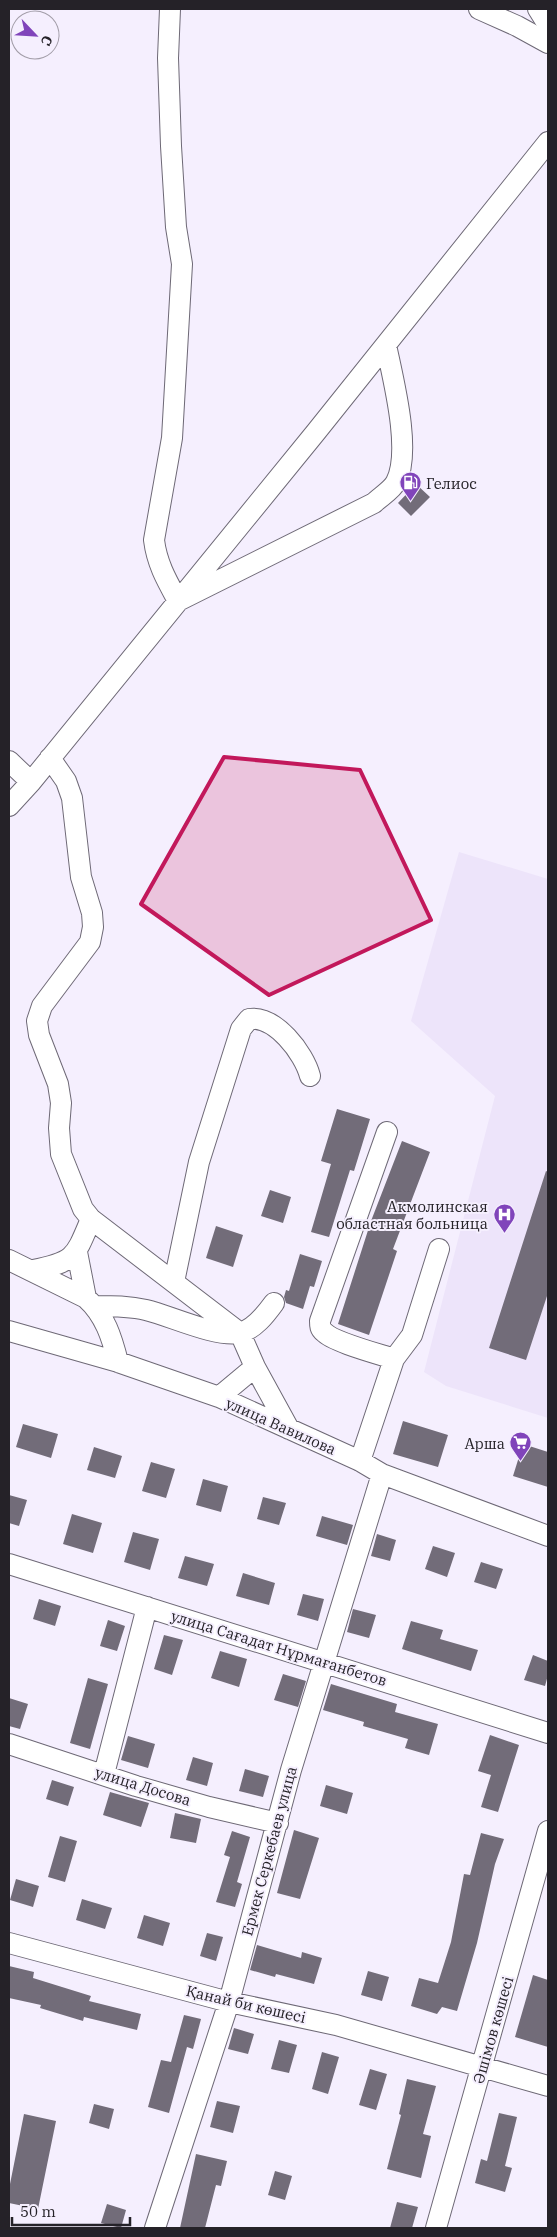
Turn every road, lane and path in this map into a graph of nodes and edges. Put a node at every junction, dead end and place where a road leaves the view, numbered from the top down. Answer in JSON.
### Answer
{"nodes":[{"id":1,"x":170,"y":9,"type":"edge"},
{"id":2,"x":478,"y":9,"type":"edge"},
{"id":3,"x":538,"y":9,"type":"edge"},
{"id":4,"x":548,"y":25,"type":"edge"},
{"id":5,"x":548,"y":43,"type":"edge"},
{"id":6,"x":548,"y":142,"type":"edge"},
{"id":7,"x":386,"y":345,"type":"junction"},
{"id":8,"x":178,"y":601,"type":"junction"},
{"id":9,"x":50,"y":758,"type":"junction"},
{"id":10,"x":9,"y":761,"type":"edge"},
{"id":11,"x":31,"y":782,"type":"junction"},
{"id":12,"x":9,"y":806,"type":"edge"},
{"id":13,"x":310,"y":1076,"type":"dead end"},
{"id":14,"x":386,"y":1132,"type":"dead end"},
{"id":15,"x":91,"y":1219,"type":"junction"},
{"id":16,"x":440,"y":1249,"type":"dead end"},
{"id":17,"x":77,"y":1252,"type":"junction"},
{"id":18,"x":9,"y":1260,"type":"edge"},
{"id":19,"x":33,"y":1270,"type":"junction"},
{"id":20,"x":174,"y":1282,"type":"junction"},
{"id":21,"x":91,"y":1302,"type":"junction"},
{"id":22,"x":274,"y":1303,"type":"dead end"},
{"id":23,"x":9,"y":1331,"type":"edge"},
{"id":24,"x":240,"y":1333,"type":"junction"},
{"id":25,"x":394,"y":1359,"type":"junction"},
{"id":26,"x":118,"y":1362,"type":"junction"},
{"id":27,"x":255,"y":1367,"type":"junction"},
{"id":28,"x":219,"y":1397,"type":"junction"},
{"id":29,"x":289,"y":1429,"type":"junction"},
{"id":30,"x":360,"y":1461,"type":"junction"},
{"id":31,"x":382,"y":1474,"type":"junction"},
{"id":32,"x":548,"y":1536,"type":"edge"},
{"id":33,"x":9,"y":1564,"type":"edge"},
{"id":34,"x":146,"y":1607,"type":"junction"},
{"id":35,"x":324,"y":1663,"type":"junction"},
{"id":36,"x":548,"y":1733,"type":"edge"},
{"id":37,"x":9,"y":1744,"type":"edge"},
{"id":38,"x":104,"y":1774,"type":"junction"},
{"id":39,"x":278,"y":1823,"type":"junction"},
{"id":40,"x":548,"y":1831,"type":"edge"},
{"id":41,"x":9,"y":1943,"type":"edge"},
{"id":42,"x":229,"y":2002,"type":"junction"},
{"id":43,"x":483,"y":2067,"type":"junction"},
{"id":44,"x":548,"y":2086,"type":"edge"},
{"id":45,"x":155,"y":2228,"type":"edge"},
{"id":46,"x":436,"y":2228,"type":"edge"}],
"edges":[{"from":1,"to":8,"type":"street"},
{"from":2,"to":5,"type":"street"},
{"from":3,"to":4,"type":"street"},
{"from":6,"to":7,"type":"street"},
{"from":7,"to":8,"type":"street"},
{"from":7,"to":8,"type":"street"},
{"from":8,"to":9,"type":"street"},
{"from":9,"to":11,"type":"street"},
{"from":9,"to":15,"type":"street"},
{"from":10,"to":11,"type":"street"},
{"from":11,"to":12,"type":"street"},
{"from":13,"to":20,"type":"street"},
{"from":14,"to":25,"type":"street"},
{"from":15,"to":17,"type":"street"},
{"from":15,"to":20,"type":"street"},
{"from":16,"to":25,"type":"street"},
{"from":17,"to":19,"type":"street"},
{"from":17,"to":21,"type":"street"},
{"from":18,"to":19,"type":"street"},
{"from":19,"to":21,"type":"street"},
{"from":20,"to":24,"type":"street"},
{"from":21,"to":24,"type":"street"},
{"from":21,"to":26,"type":"street"},
{"from":22,"to":24,"type":"street"},
{"from":23,"to":26,"type":"street","name":"улица Вавилова"},
{"from":24,"to":27,"type":"street"},
{"from":25,"to":30,"type":"street"},
{"from":26,"to":28,"type":"street","name":"улица Вавилова"},
{"from":27,"to":28,"type":"street"},
{"from":27,"to":29,"type":"street"},
{"from":28,"to":29,"type":"street","name":"улица Вавилова"},
{"from":29,"to":30,"type":"street","name":"улица Вавилова"},
{"from":30,"to":31,"type":"street","name":"улица Вавилова"},
{"from":31,"to":32,"type":"street","name":"улица Вавилова"},
{"from":31,"to":35,"type":"street","name":"Ермек Серкебаев улица"},
{"from":33,"to":34,"type":"street","name":"улица Сағадат Нұрмағанбетов"},
{"from":34,"to":35,"type":"street","name":"улица Сағадат Нұрмағанбетов"},
{"from":34,"to":38,"type":"street"},
{"from":35,"to":36,"type":"street","name":"улица Сағадат Нұрмағанбетов"},
{"from":35,"to":39,"type":"street","name":"Ермек Серкебаев улица"},
{"from":37,"to":38,"type":"street","name":"улица Досова"},
{"from":38,"to":39,"type":"street","name":"улица Досова"},
{"from":39,"to":42,"type":"street","name":"Ермек Серкебаев улица"},
{"from":40,"to":43,"type":"street","name":"Әшімов көшесі"},
{"from":41,"to":42,"type":"street","name":"Қанай би көшесі"},
{"from":42,"to":43,"type":"street","name":"Қанай би көшесі"},
{"from":42,"to":45,"type":"street","name":"Ермек Серкебаев улица"},
{"from":43,"to":44,"type":"street","name":"Қанай би көшесі"},
{"from":43,"to":46,"type":"street","name":"Әшімов көшесі"}]}
